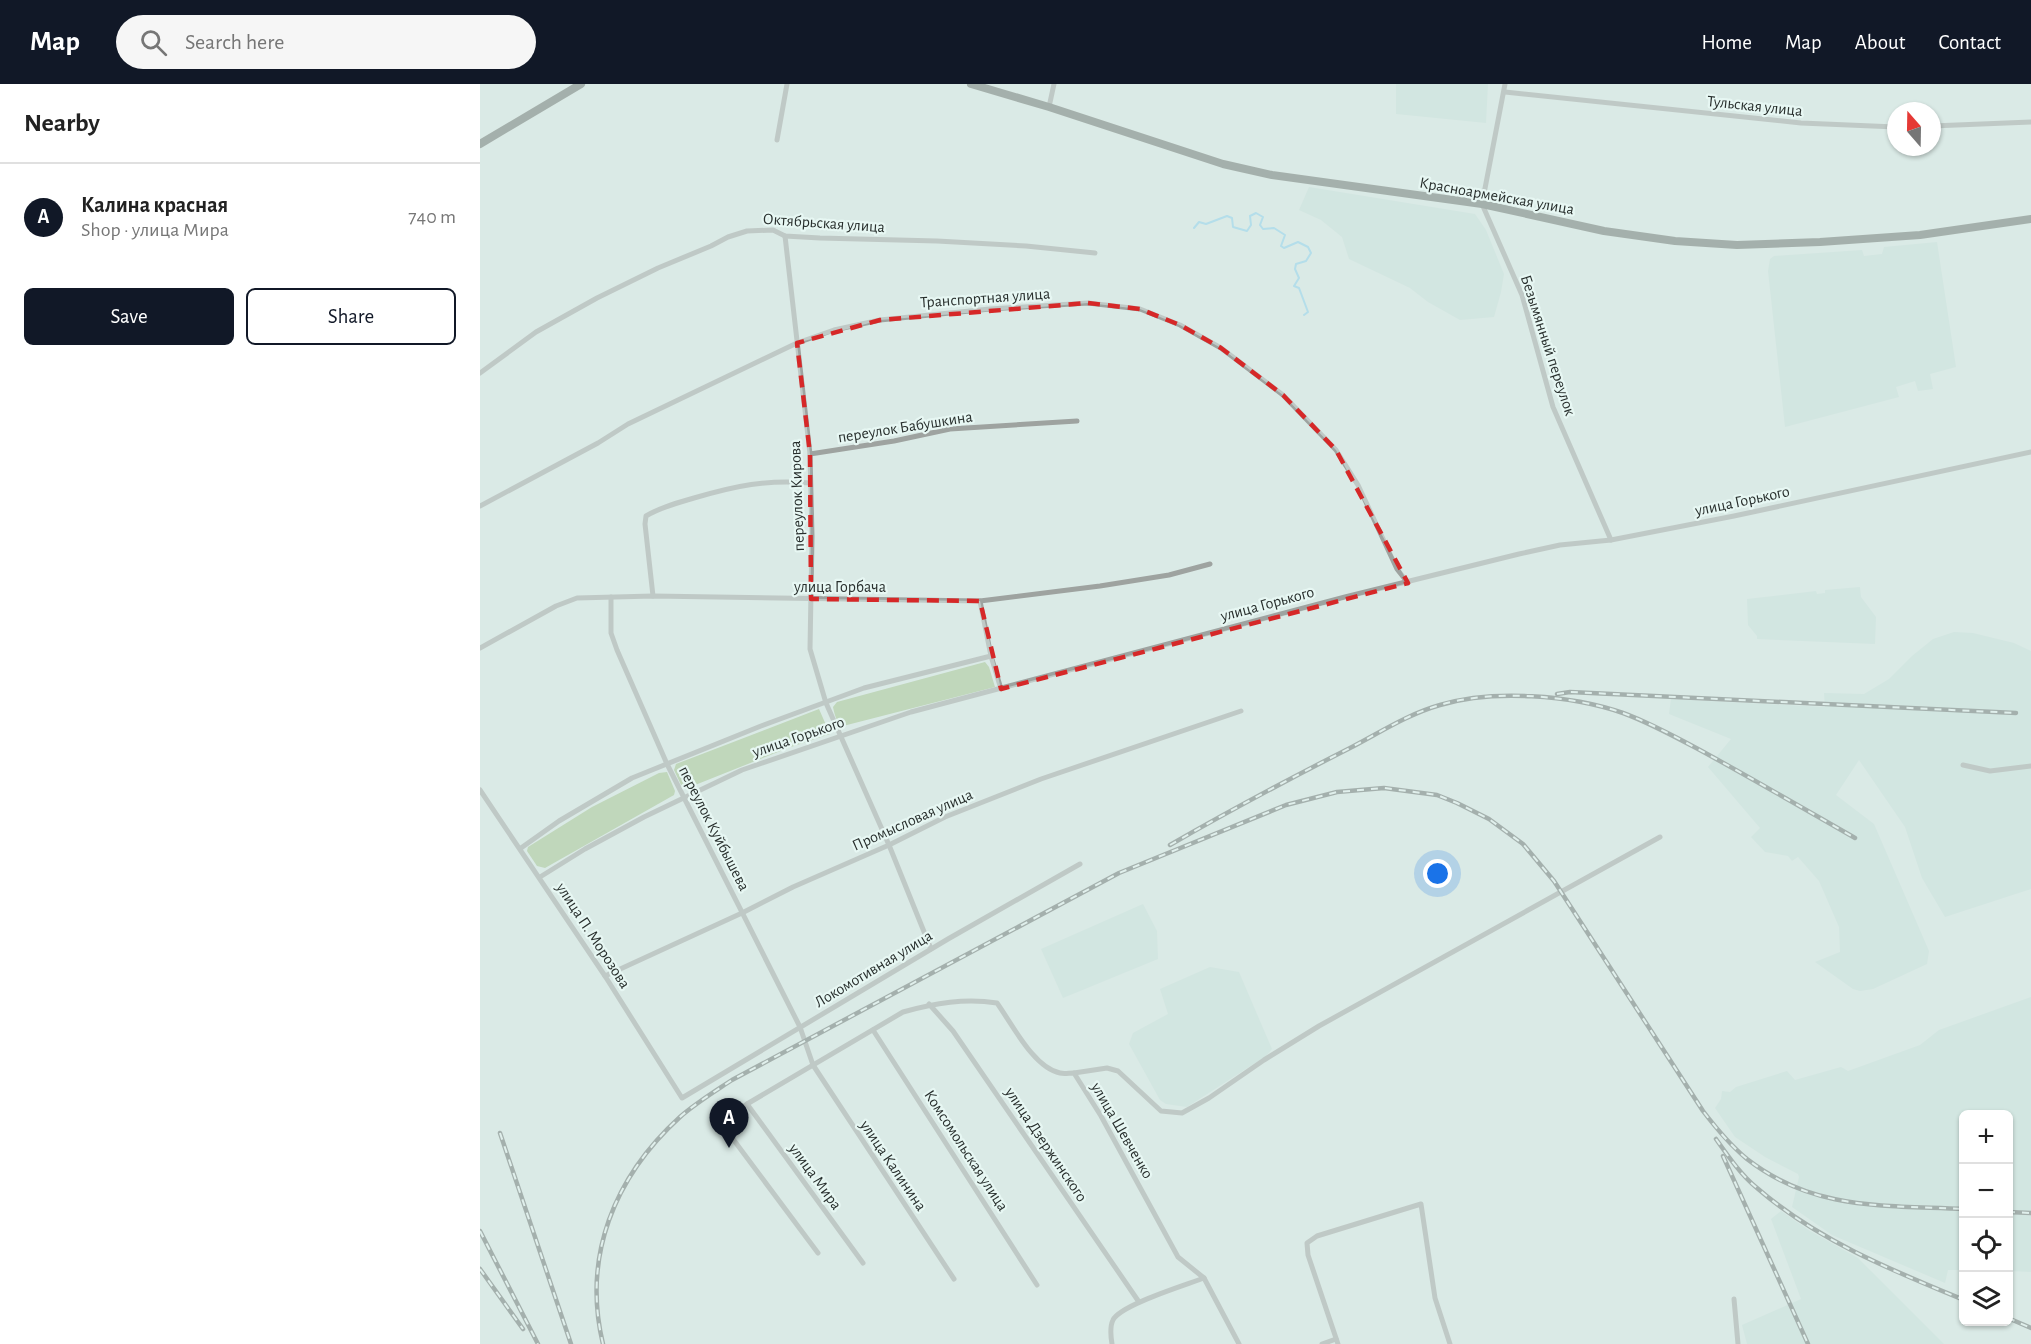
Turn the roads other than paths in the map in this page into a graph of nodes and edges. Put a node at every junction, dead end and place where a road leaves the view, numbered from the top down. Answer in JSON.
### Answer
{"nodes":[{"id":1,"x":581,"y":84,"type":"edge"},
{"id":2,"x":787,"y":84,"type":"edge"},
{"id":3,"x":970,"y":84,"type":"edge"},
{"id":4,"x":1054,"y":84,"type":"edge"},
{"id":5,"x":1505,"y":84,"type":"edge"},
{"id":6,"x":1505,"y":92,"type":"junction"},
{"id":7,"x":1049,"y":107,"type":"junction"},
{"id":8,"x":2031,"y":122,"type":"edge"},
{"id":9,"x":1941,"y":126,"type":"edge"},
{"id":10,"x":1887,"y":127,"type":"edge"},
{"id":11,"x":777,"y":140,"type":"dead end"},
{"id":12,"x":480,"y":144,"type":"edge"},
{"id":13,"x":1482,"y":204,"type":"junction"},
{"id":14,"x":2031,"y":219,"type":"edge"},
{"id":15,"x":785,"y":236,"type":"junction"},
{"id":16,"x":1095,"y":253,"type":"dead end"},
{"id":17,"x":796,"y":343,"type":"junction"},
{"id":18,"x":480,"y":373,"type":"edge"},
{"id":19,"x":1077,"y":421,"type":"dead end"},
{"id":20,"x":2031,"y":452,"type":"edge"},
{"id":21,"x":810,"y":454,"type":"junction"},
{"id":22,"x":810,"y":483,"type":"junction"},
{"id":23,"x":480,"y":506,"type":"edge"},
{"id":24,"x":1611,"y":540,"type":"junction"},
{"id":25,"x":1210,"y":564,"type":"dead end"},
{"id":26,"x":1408,"y":583,"type":"junction"},
{"id":27,"x":653,"y":596,"type":"junction"},
{"id":28,"x":611,"y":597,"type":"junction"},
{"id":29,"x":811,"y":599,"type":"junction"},
{"id":30,"x":980,"y":601,"type":"junction"},
{"id":31,"x":480,"y":648,"type":"edge"},
{"id":32,"x":991,"y":656,"type":"junction"},
{"id":33,"x":1001,"y":689,"type":"junction"},
{"id":34,"x":826,"y":702,"type":"junction"},
{"id":35,"x":1241,"y":711,"type":"dead end"},
{"id":36,"x":841,"y":735,"type":"junction"},
{"id":37,"x":667,"y":764,"type":"junction"},
{"id":38,"x":1963,"y":765,"type":"dead end"},
{"id":39,"x":2031,"y":766,"type":"edge"},
{"id":40,"x":480,"y":790,"type":"edge"},
{"id":41,"x":685,"y":796,"type":"junction"},
{"id":42,"x":1660,"y":837,"type":"dead end"},
{"id":43,"x":889,"y":844,"type":"junction"},
{"id":44,"x":521,"y":848,"type":"junction"},
{"id":45,"x":1080,"y":864,"type":"dead end"},
{"id":46,"x":540,"y":878,"type":"junction"},
{"id":47,"x":742,"y":913,"type":"junction"},
{"id":48,"x":931,"y":950,"type":"junction"},
{"id":49,"x":605,"y":976,"type":"junction"},
{"id":50,"x":929,"y":1004,"type":"junction"},
{"id":51,"x":800,"y":1027,"type":"junction"},
{"id":52,"x":873,"y":1030,"type":"junction"},
{"id":53,"x":813,"y":1065,"type":"junction"},
{"id":54,"x":1074,"y":1073,"type":"junction"},
{"id":55,"x":682,"y":1098,"type":"joint"},
{"id":56,"x":747,"y":1104,"type":"junction"},
{"id":57,"x":818,"y":1253,"type":"dead end"},
{"id":58,"x":863,"y":1263,"type":"dead end"},
{"id":59,"x":1204,"y":1278,"type":"junction"},
{"id":60,"x":954,"y":1279,"type":"dead end"},
{"id":61,"x":1037,"y":1285,"type":"dead end"},
{"id":62,"x":1734,"y":1299,"type":"dead end"},
{"id":63,"x":1138,"y":1302,"type":"junction"},
{"id":64,"x":1337,"y":1342,"type":"edge"},
{"id":65,"x":1112,"y":1344,"type":"edge"},
{"id":66,"x":1239,"y":1344,"type":"edge"},
{"id":67,"x":1322,"y":1344,"type":"edge"},
{"id":68,"x":1450,"y":1344,"type":"edge"},
{"id":69,"x":1738,"y":1344,"type":"edge"}],
"edges":[{"from":1,"to":12,"type":"main road"},
{"from":2,"to":11,"type":"street"},
{"from":3,"to":7,"type":"main road","name":"Красноармейская улица"},
{"from":4,"to":7,"type":"street"},
{"from":5,"to":6,"type":"street"},
{"from":6,"to":10,"type":"street","name":"Тульская улица"},
{"from":6,"to":13,"type":"street"},
{"from":7,"to":13,"type":"main road","name":"Красноармейская улица"},
{"from":8,"to":9,"type":"street"},
{"from":13,"to":14,"type":"main road","name":"Красноармейская улица"},
{"from":13,"to":24,"type":"street","name":"Безымянный переулок"},
{"from":15,"to":16,"type":"street","name":"Октябрьская улица"},
{"from":15,"to":17,"type":"street","name":"переулок Кирова"},
{"from":15,"to":18,"type":"street","name":"Октябрьская улица"},
{"from":17,"to":21,"type":"street","name":"переулок Кирова"},
{"from":17,"to":23,"type":"street","name":"Транспортная улица"},
{"from":17,"to":26,"type":"street","name":"Транспортная улица"},
{"from":19,"to":21,"type":"street","name":"переулок Бабушкина"},
{"from":20,"to":24,"type":"street","name":"улица Горького"},
{"from":21,"to":22,"type":"street","name":"переулок Кирова"},
{"from":22,"to":27,"type":"street"},
{"from":22,"to":29,"type":"street","name":"переулок Кирова"},
{"from":24,"to":26,"type":"street","name":"улица Горького"},
{"from":25,"to":30,"type":"street","name":"улица Горбача"},
{"from":26,"to":33,"type":"street","name":"улица Горького"},
{"from":27,"to":28,"type":"street","name":"улица Горбача"},
{"from":27,"to":29,"type":"street","name":"улица Горбача"},
{"from":28,"to":31,"type":"street","name":"улица Горбача"},
{"from":28,"to":37,"type":"street","name":"переулок Куйбышева"},
{"from":29,"to":30,"type":"street","name":"улица Горбача"},
{"from":29,"to":34,"type":"street","name":"переулок Кирова"},
{"from":30,"to":32,"type":"street"},
{"from":32,"to":33,"type":"street"},
{"from":32,"to":34,"type":"street"},
{"from":33,"to":36,"type":"street","name":"улица Горького"},
{"from":34,"to":36,"type":"street","name":"переулок Кирова"},
{"from":34,"to":37,"type":"street"},
{"from":35,"to":43,"type":"street","name":"Промысловая улица"},
{"from":36,"to":41,"type":"street","name":"улица Горького"},
{"from":36,"to":43,"type":"street","name":"переулок Кирова"},
{"from":37,"to":41,"type":"street","name":"переулок Куйбышева"},
{"from":37,"to":44,"type":"street"},
{"from":38,"to":39,"type":"street"},
{"from":40,"to":44,"type":"street","name":"улица П. Морозова"},
{"from":41,"to":46,"type":"street","name":"улица Горького"},
{"from":41,"to":47,"type":"street","name":"переулок Куйбышева"},
{"from":42,"to":54,"type":"street"},
{"from":43,"to":47,"type":"street","name":"Промысловая улица"},
{"from":43,"to":48,"type":"street","name":"переулок Кирова"},
{"from":44,"to":46,"type":"street","name":"улица П. Морозова"},
{"from":45,"to":48,"type":"street","name":"Локомотивная улица"},
{"from":46,"to":49,"type":"street","name":"улица П. Морозова"},
{"from":47,"to":49,"type":"street","name":"Промысловая улица"},
{"from":47,"to":51,"type":"street","name":"переулок Куйбышева"},
{"from":48,"to":51,"type":"street","name":"Локомотивная улица"},
{"from":49,"to":55,"type":"street","name":"улица П. Морозова"},
{"from":50,"to":52,"type":"street"},
{"from":50,"to":54,"type":"street","name":"улица Шевченко"},
{"from":50,"to":63,"type":"street","name":"улица Дзержинского"},
{"from":51,"to":53,"type":"street","name":"переулок Куйбышева"},
{"from":51,"to":55,"type":"street","name":"Локомотивная улица"},
{"from":52,"to":53,"type":"street"},
{"from":52,"to":61,"type":"street","name":"Комсомольская улица"},
{"from":53,"to":56,"type":"street"},
{"from":53,"to":60,"type":"street","name":"улица Калинина"},
{"from":54,"to":59,"type":"street","name":"улица Шевченко"},
{"from":56,"to":57,"type":"street"},
{"from":56,"to":58,"type":"street","name":"улица Мира"},
{"from":59,"to":63,"type":"street"},
{"from":59,"to":66,"type":"street"},
{"from":62,"to":69,"type":"street"},
{"from":63,"to":65,"type":"street"},
{"from":64,"to":67,"type":"street"},
{"from":64,"to":68,"type":"street"}]}
